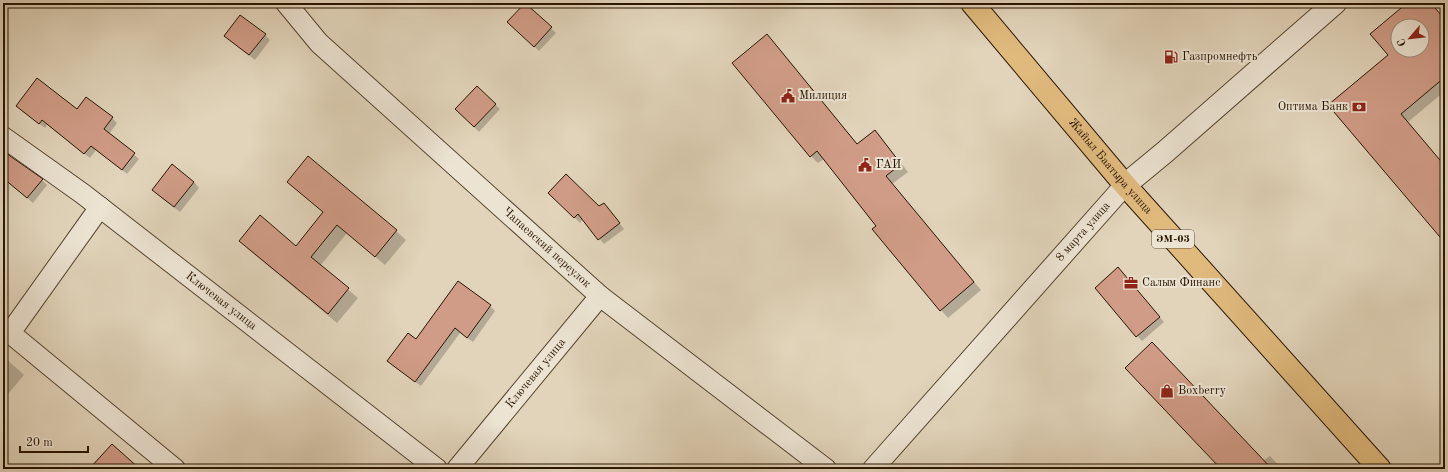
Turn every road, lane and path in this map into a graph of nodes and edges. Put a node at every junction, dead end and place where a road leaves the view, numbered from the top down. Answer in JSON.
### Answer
{"nodes":[{"id":1,"x":286,"y":3,"type":"edge"},
{"id":2,"x":972,"y":3,"type":"edge"},
{"id":3,"x":1335,"y":3,"type":"edge"},
{"id":4,"x":3,"y":137,"type":"edge"},
{"id":5,"x":1124,"y":185,"type":"junction"},
{"id":6,"x":100,"y":207,"type":"junction"},
{"id":7,"x":600,"y":296,"type":"junction"},
{"id":8,"x":175,"y":469,"type":"edge"},
{"id":9,"x":437,"y":469,"type":"edge"},
{"id":10,"x":457,"y":469,"type":"edge"},
{"id":11,"x":826,"y":469,"type":"edge"},
{"id":12,"x":873,"y":469,"type":"edge"},
{"id":13,"x":1380,"y":469,"type":"edge"}],
"edges":[{"from":1,"to":7,"type":"street","name":"Чапаевский переулок"},
{"from":2,"to":5,"type":"highway","name":"Жайыл Баатыра улица","number":"ЭМ-03"},
{"from":3,"to":5,"type":"street","name":"8 марта улица"},
{"from":4,"to":6,"type":"street","name":"Ключевая улица"},
{"from":5,"to":12,"type":"street","name":"8 марта улица"},
{"from":5,"to":13,"type":"highway","name":"Жайыл Баатыра улица","number":"ЭМ-03"},
{"from":6,"to":8,"type":"street"},
{"from":6,"to":9,"type":"street","name":"Ключевая улица"},
{"from":7,"to":10,"type":"street","name":"Ключевая улица"},
{"from":7,"to":11,"type":"street","name":"Чапаевский переулок"}]}
